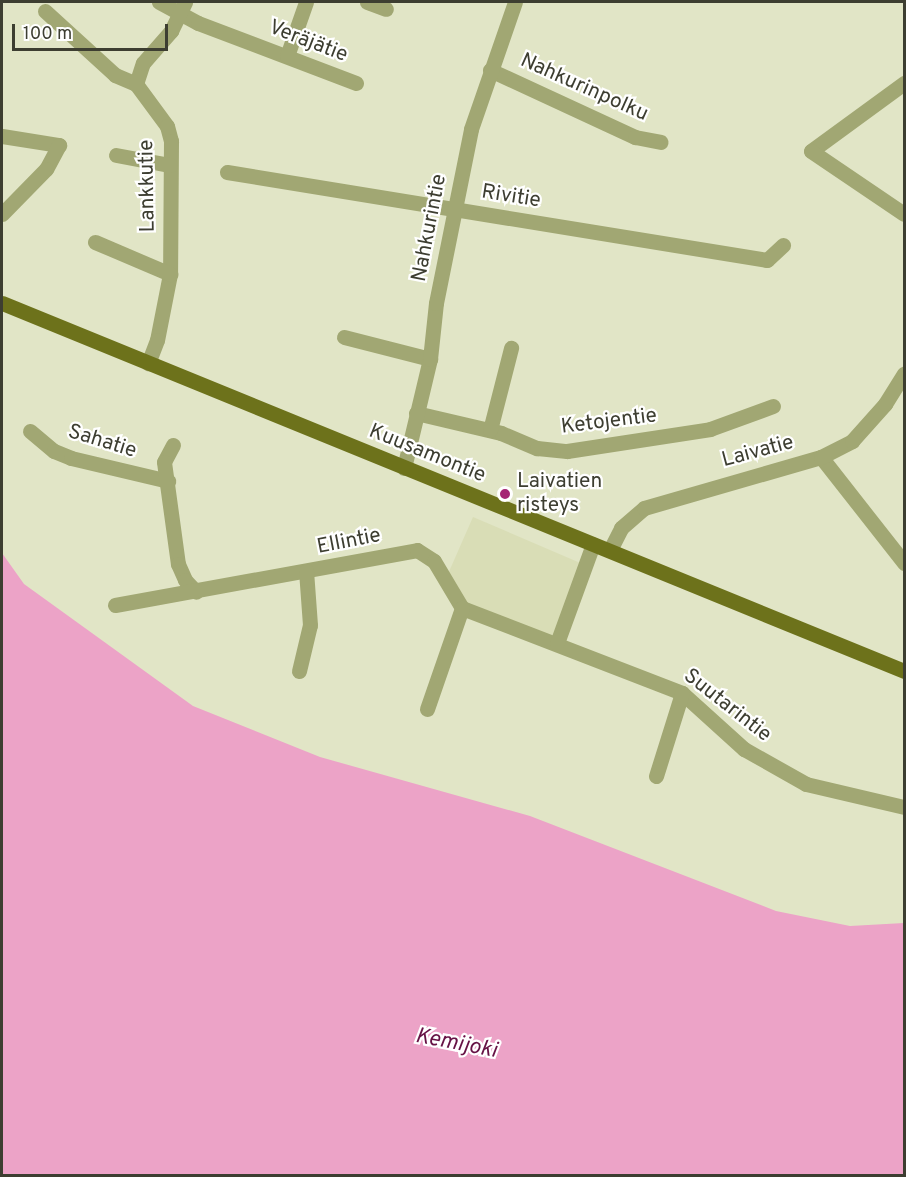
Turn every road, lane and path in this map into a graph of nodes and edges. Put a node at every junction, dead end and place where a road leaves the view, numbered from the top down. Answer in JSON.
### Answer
{"nodes":[{"id":1,"x":159,"y":2,"type":"edge"},
{"id":2,"x":306,"y":2,"type":"edge"},
{"id":3,"x":367,"y":2,"type":"edge"},
{"id":4,"x":515,"y":2,"type":"edge"},
{"id":5,"x":182,"y":8,"type":"edge"},
{"id":6,"x":386,"y":9,"type":"dead end"},
{"id":7,"x":45,"y":11,"type":"dead end"},
{"id":8,"x":287,"y":56,"type":"junction"},
{"id":9,"x":490,"y":70,"type":"junction"},
{"id":10,"x":356,"y":83,"type":"dead end"},
{"id":11,"x":904,"y":83,"type":"edge"},
{"id":12,"x":136,"y":84,"type":"junction"},
{"id":13,"x":2,"y":136,"type":"edge"},
{"id":14,"x":661,"y":142,"type":"dead end"},
{"id":15,"x":116,"y":155,"type":"dead end"},
{"id":16,"x":170,"y":165,"type":"junction"},
{"id":17,"x":227,"y":172,"type":"dead end"},
{"id":18,"x":454,"y":209,"type":"junction"},
{"id":19,"x":2,"y":214,"type":"edge"},
{"id":20,"x":904,"y":214,"type":"edge"},
{"id":21,"x":95,"y":242,"type":"dead end"},
{"id":22,"x":783,"y":245,"type":"dead end"},
{"id":23,"x":170,"y":274,"type":"junction"},
{"id":24,"x":2,"y":303,"type":"edge"},
{"id":25,"x":344,"y":337,"type":"dead end"},
{"id":26,"x":511,"y":348,"type":"dead end"},
{"id":27,"x":430,"y":359,"type":"junction"},
{"id":28,"x":148,"y":363,"type":"junction"},
{"id":29,"x":904,"y":374,"type":"edge"},
{"id":30,"x":773,"y":406,"type":"dead end"},
{"id":31,"x":416,"y":413,"type":"junction"},
{"id":32,"x":490,"y":430,"type":"junction"},
{"id":33,"x":30,"y":431,"type":"dead end"},
{"id":34,"x":173,"y":444,"type":"dead end"},
{"id":35,"x":821,"y":457,"type":"junction"},
{"id":36,"x":404,"y":468,"type":"junction"},
{"id":37,"x":168,"y":481,"type":"junction"},
{"id":38,"x":593,"y":544,"type":"junction"},
{"id":39,"x":610,"y":550,"type":"junction"},
{"id":40,"x":904,"y":563,"type":"edge"},
{"id":41,"x":306,"y":571,"type":"junction"},
{"id":42,"x":196,"y":592,"type":"junction"},
{"id":43,"x":115,"y":605,"type":"dead end"},
{"id":44,"x":462,"y":608,"type":"junction"},
{"id":45,"x":557,"y":643,"type":"junction"},
{"id":46,"x":298,"y":671,"type":"dead end"},
{"id":47,"x":904,"y":671,"type":"edge"},
{"id":48,"x":682,"y":693,"type":"junction"},
{"id":49,"x":427,"y":710,"type":"dead end"},
{"id":50,"x":656,"y":776,"type":"dead end"},
{"id":51,"x":904,"y":807,"type":"edge"}],
"edges":[{"from":1,"to":5,"type":"street"},
{"from":2,"to":8,"type":"street"},
{"from":3,"to":6,"type":"street"},
{"from":4,"to":9,"type":"street","name":"Nahkurintie"},
{"from":5,"to":8,"type":"street","name":"Veräjätie"},
{"from":5,"to":12,"type":"street"},
{"from":7,"to":12,"type":"street"},
{"from":8,"to":10,"type":"street","name":"Veräjätie"},
{"from":9,"to":14,"type":"street","name":"Nahkurinpolku"},
{"from":9,"to":18,"type":"street","name":"Nahkurintie"},
{"from":11,"to":20,"type":"street"},
{"from":12,"to":16,"type":"street","name":"Lankkutie"},
{"from":13,"to":19,"type":"street"},
{"from":15,"to":16,"type":"street"},
{"from":16,"to":23,"type":"street","name":"Lankkutie"},
{"from":17,"to":18,"type":"street","name":"Rivitie"},
{"from":18,"to":22,"type":"street","name":"Rivitie"},
{"from":18,"to":27,"type":"street","name":"Nahkurintie"},
{"from":21,"to":23,"type":"street"},
{"from":23,"to":28,"type":"street","name":"Lankkutie"},
{"from":24,"to":28,"type":"main road","name":"Kuusamontie"},
{"from":25,"to":27,"type":"street"},
{"from":26,"to":32,"type":"street"},
{"from":27,"to":31,"type":"street","name":"Nahkurintie"},
{"from":28,"to":36,"type":"main road","name":"Kuusamontie"},
{"from":29,"to":35,"type":"street","name":"Laivatie"},
{"from":30,"to":32,"type":"street","name":"Ketojentie"},
{"from":31,"to":32,"type":"street","name":"Ketojentie"},
{"from":31,"to":36,"type":"street","name":"Nahkurintie"},
{"from":33,"to":37,"type":"street","name":"Sahatie"},
{"from":34,"to":37,"type":"street","name":"Sahatie"},
{"from":35,"to":39,"type":"street","name":"Laivatie"},
{"from":35,"to":40,"type":"street"},
{"from":36,"to":38,"type":"main road","name":"Kuusamontie"},
{"from":37,"to":42,"type":"street","name":"Sahatie"},
{"from":38,"to":39,"type":"main road","name":"Kuusamontie"},
{"from":38,"to":45,"type":"street"},
{"from":39,"to":47,"type":"main road","name":"Kuusamontie"},
{"from":41,"to":42,"type":"street","name":"Ellintie"},
{"from":41,"to":44,"type":"street","name":"Ellintie"},
{"from":41,"to":46,"type":"street"},
{"from":42,"to":43,"type":"street","name":"Ellintie"},
{"from":44,"to":45,"type":"street"},
{"from":44,"to":49,"type":"street"},
{"from":45,"to":48,"type":"street","name":"Suutarintie"},
{"from":48,"to":50,"type":"street"},
{"from":48,"to":51,"type":"street","name":"Suutarintie"}]}
